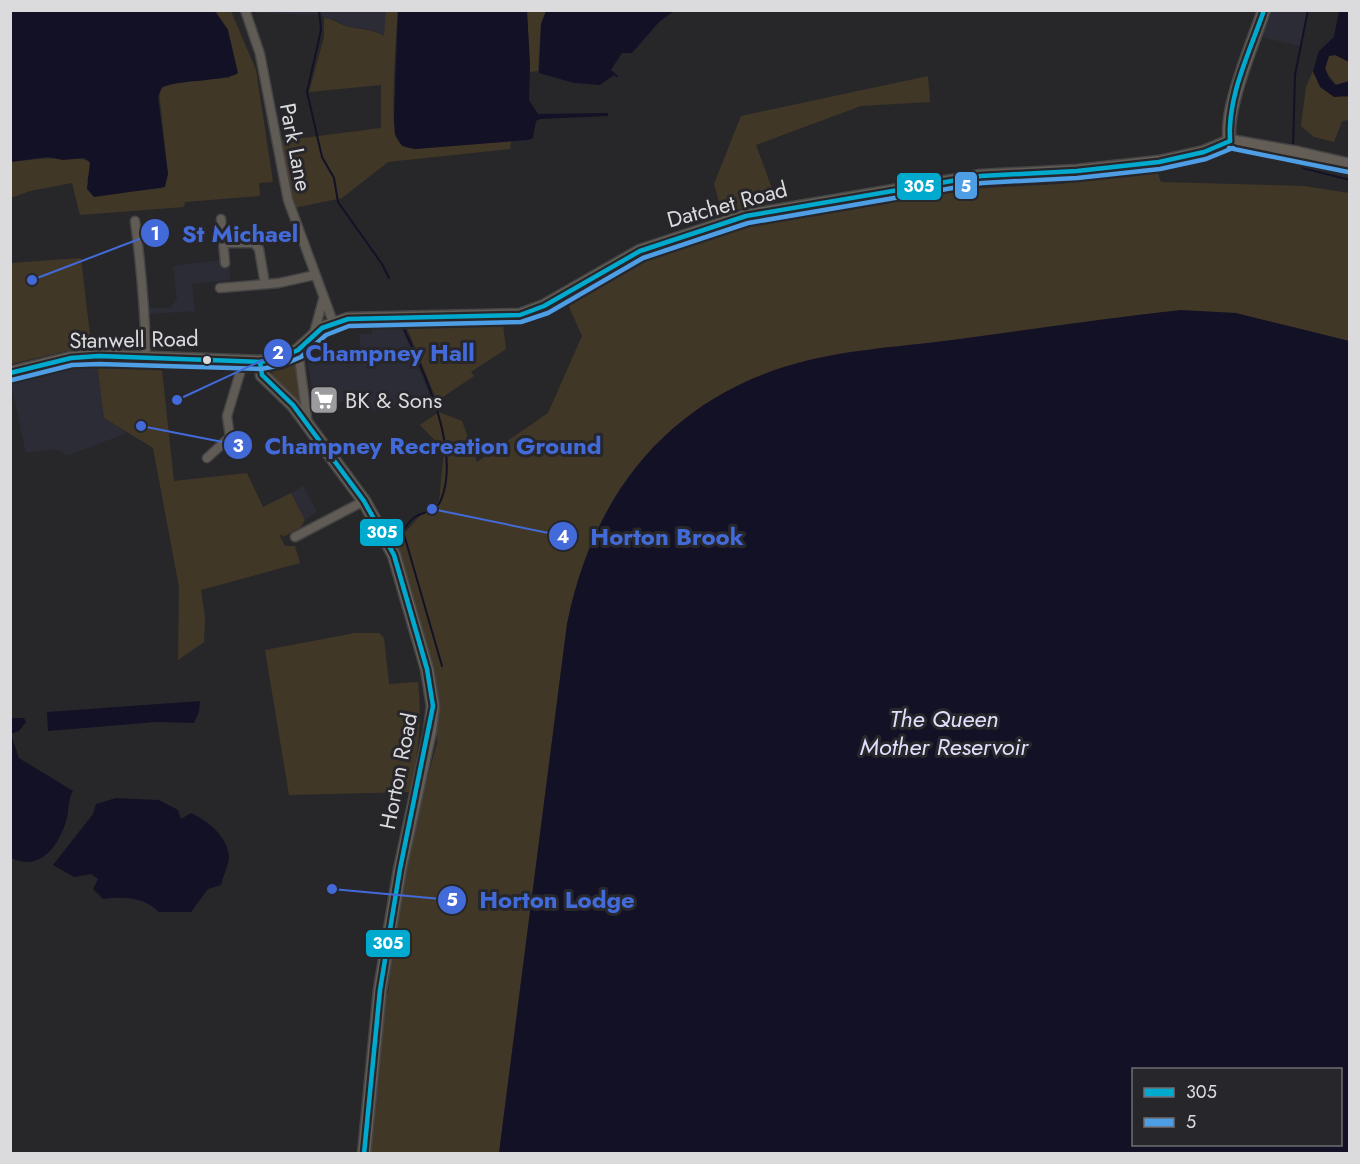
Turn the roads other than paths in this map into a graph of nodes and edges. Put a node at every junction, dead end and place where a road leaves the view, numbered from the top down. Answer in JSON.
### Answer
{"nodes":[{"id":1,"x":245,"y":10,"type":"edge"},
{"id":2,"x":1264,"y":10,"type":"edge"},
{"id":3,"x":1230,"y":141,"type":"junction"},
{"id":4,"x":1350,"y":165,"type":"edge"},
{"id":5,"x":221,"y":219,"type":"dead end"},
{"id":6,"x":135,"y":221,"type":"dead end"},
{"id":7,"x":224,"y":243,"type":"junction"},
{"id":8,"x":225,"y":263,"type":"dead end"},
{"id":9,"x":315,"y":275,"type":"junction"},
{"id":10,"x":265,"y":285,"type":"junction"},
{"id":11,"x":220,"y":288,"type":"dead end"},
{"id":12,"x":323,"y":300,"type":"junction"},
{"id":13,"x":333,"y":322,"type":"junction"},
{"id":14,"x":314,"y":333,"type":"junction"},
{"id":15,"x":298,"y":350,"type":"junction"},
{"id":16,"x":146,"y":357,"type":"junction"},
{"id":17,"x":260,"y":362,"type":"junction"},
{"id":18,"x":243,"y":363,"type":"junction"},
{"id":19,"x":10,"y":373,"type":"edge"},
{"id":20,"x":308,"y":426,"type":"junction"},
{"id":21,"x":230,"y":437,"type":"junction"},
{"id":22,"x":242,"y":440,"type":"dead end"},
{"id":23,"x":207,"y":458,"type":"dead end"},
{"id":24,"x":364,"y":501,"type":"junction"},
{"id":25,"x":295,"y":537,"type":"dead end"},
{"id":26,"x":363,"y":1154,"type":"edge"}],
"edges":[{"from":1,"to":9,"type":"street","name":"Park Lane"},
{"from":2,"to":3,"type":"street"},
{"from":3,"to":4,"type":"street"},
{"from":3,"to":13,"type":"street","name":"Datchet Road"},
{"from":5,"to":7,"type":"street"},
{"from":6,"to":16,"type":"street"},
{"from":7,"to":8,"type":"street"},
{"from":7,"to":10,"type":"street"},
{"from":9,"to":10,"type":"street"},
{"from":9,"to":12,"type":"street","name":"Park Lane"},
{"from":10,"to":11,"type":"street"},
{"from":12,"to":13,"type":"street","name":"Park Lane"},
{"from":12,"to":14,"type":"street"},
{"from":13,"to":14,"type":"street","name":"Datchet Road"},
{"from":14,"to":15,"type":"street","name":"Datchet Road"},
{"from":15,"to":17,"type":"street","name":"Datchet Road"},
{"from":15,"to":20,"type":"street","name":"Horton Road"},
{"from":16,"to":18,"type":"street","name":"Stanwell Road"},
{"from":16,"to":19,"type":"street","name":"Stanwell Road"},
{"from":17,"to":18,"type":"street","name":"Stanwell Road"},
{"from":17,"to":20,"type":"street","name":"Horton Road"},
{"from":18,"to":21,"type":"street"},
{"from":20,"to":24,"type":"street","name":"Horton Road"},
{"from":21,"to":22,"type":"street"},
{"from":21,"to":23,"type":"street"},
{"from":24,"to":25,"type":"street"},
{"from":24,"to":26,"type":"street","name":"Horton Road"}]}
